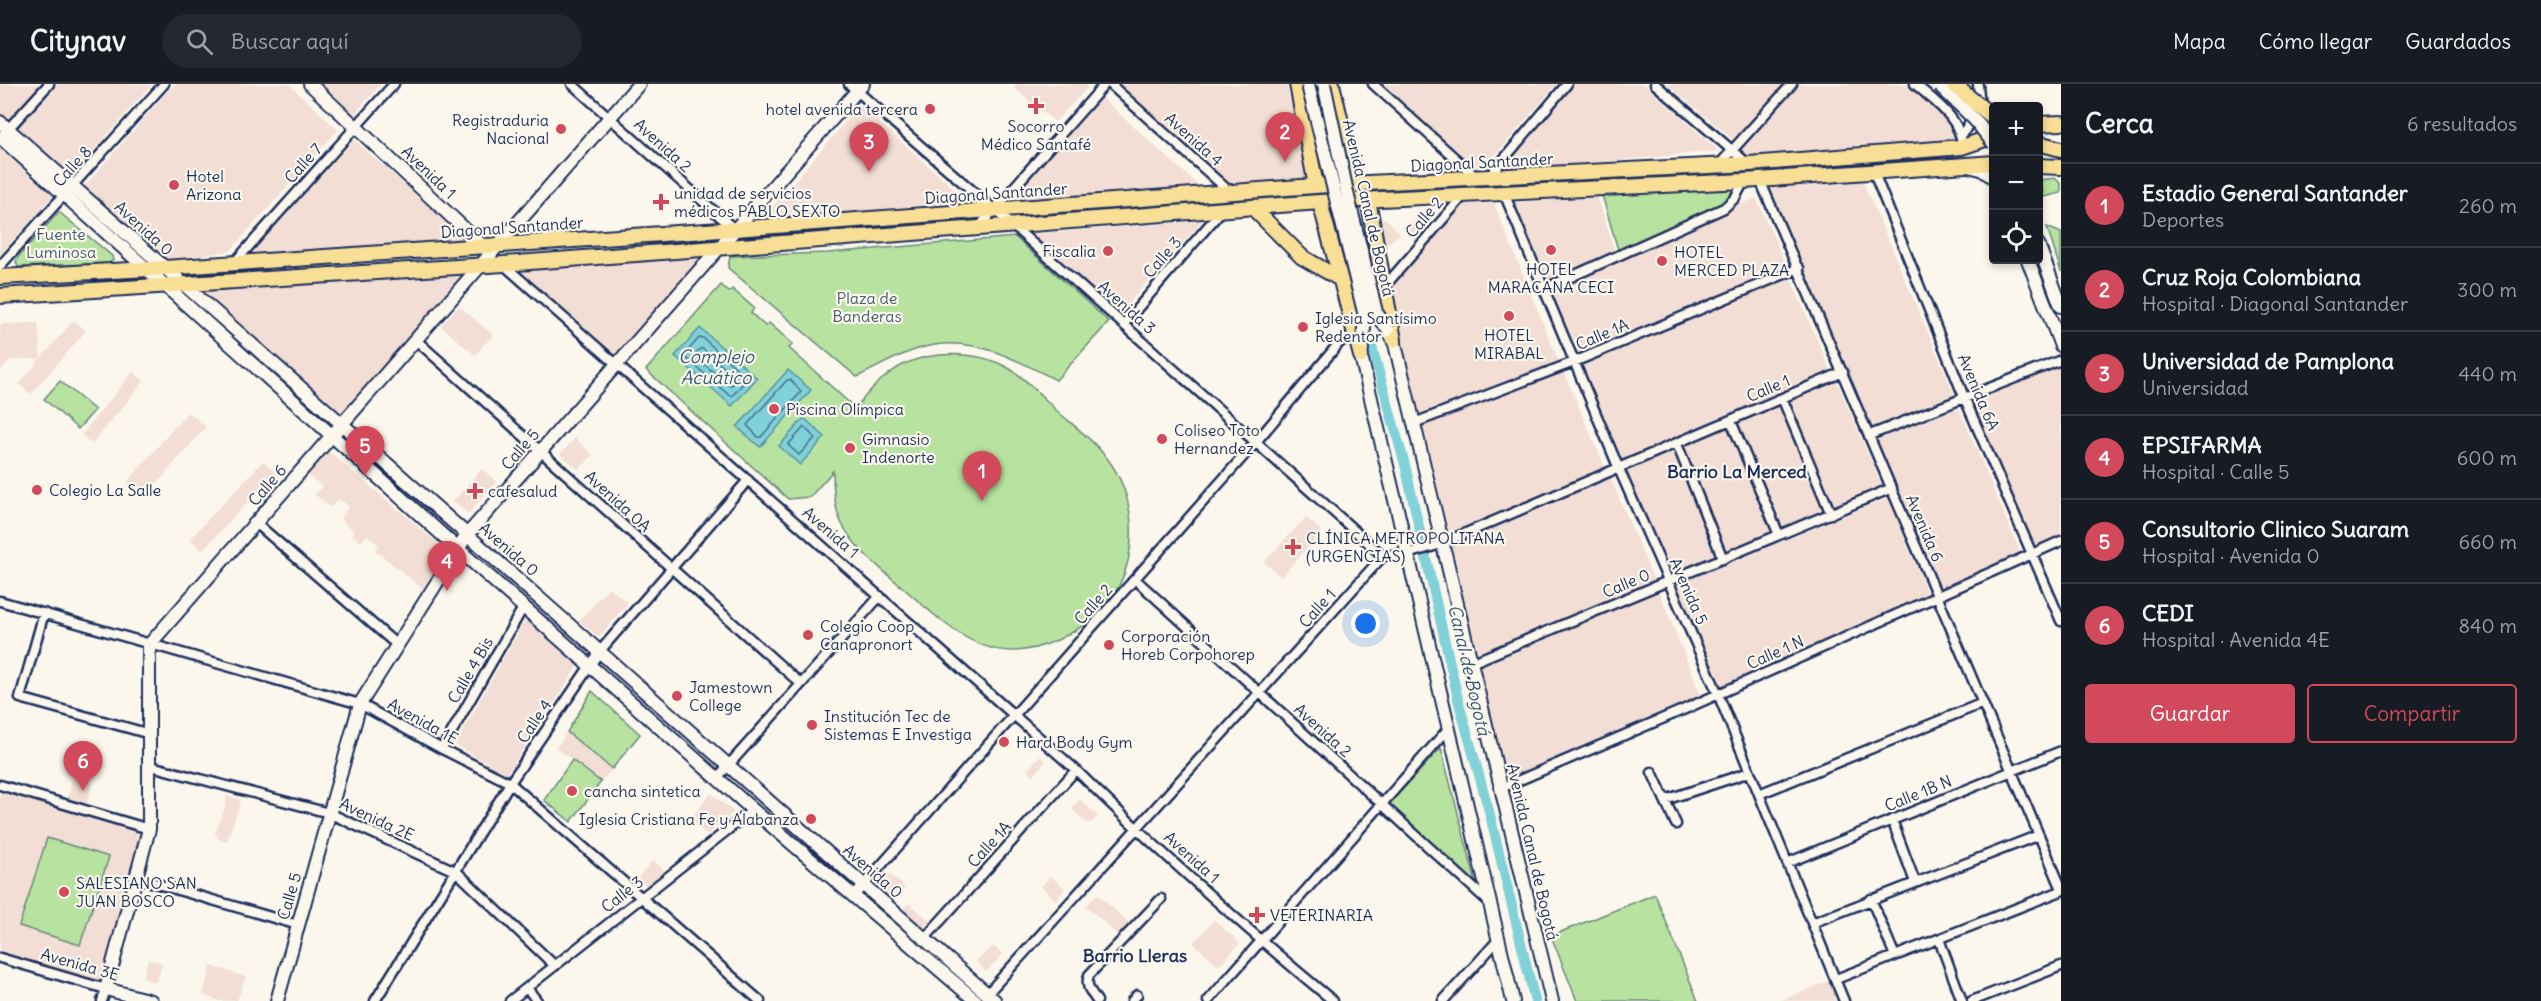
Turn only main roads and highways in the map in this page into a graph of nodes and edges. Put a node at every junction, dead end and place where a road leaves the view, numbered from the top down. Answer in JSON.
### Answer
{"nodes":[{"id":1,"x":1304,"y":84,"type":"edge"},
{"id":2,"x":1332,"y":84,"type":"edge"},
{"id":3,"x":1943,"y":85,"type":"edge"},
{"id":4,"x":1989,"y":115,"type":"edge"},
{"id":5,"x":2061,"y":123,"type":"edge"},
{"id":6,"x":2043,"y":124,"type":"edge"},
{"id":7,"x":1989,"y":137,"type":"edge"},
{"id":8,"x":2043,"y":144,"type":"edge"},
{"id":9,"x":2061,"y":148,"type":"edge"},
{"id":10,"x":1989,"y":164,"type":"edge"},
{"id":11,"x":2043,"y":166,"type":"edge"},
{"id":12,"x":2061,"y":167,"type":"edge"},
{"id":13,"x":1356,"y":184,"type":"junction"},
{"id":14,"x":1316,"y":186,"type":"junction"},
{"id":15,"x":1368,"y":200,"type":"junction"},
{"id":16,"x":1320,"y":202,"type":"junction"},
{"id":17,"x":1252,"y":207,"type":"junction"},
{"id":18,"x":0,"y":277,"type":"edge"},
{"id":19,"x":1340,"y":279,"type":"junction"},
{"id":20,"x":0,"y":296,"type":"edge"},
{"id":21,"x":1391,"y":335,"type":"road end"},
{"id":22,"x":1361,"y":356,"type":"road end"}],
"edges":[{"from":1,"to":14,"type":"main road"},
{"from":2,"to":13,"type":"main road"},
{"from":3,"to":4,"type":"main road","bridge":true},
{"from":5,"to":6,"type":"main road"},
{"from":7,"to":13,"type":"main road","name":"Diagonal Santander"},
{"from":8,"to":9,"type":"main road"},
{"from":10,"to":15,"type":"main road","name":"Diagonal Santander"},
{"from":11,"to":12,"type":"main road"},
{"from":13,"to":14,"type":"main road","name":"Diagonal Santander"},
{"from":14,"to":18,"type":"main road","name":"Diagonal Santander"},
{"from":15,"to":16,"type":"main road","name":"Diagonal Santander"},
{"from":15,"to":21,"type":"main road"},
{"from":16,"to":17,"type":"main road","name":"Diagonal Santander"},
{"from":16,"to":19,"type":"main road"},
{"from":17,"to":19,"type":"main road"},
{"from":17,"to":20,"type":"main road","name":"Diagonal Santander"},
{"from":19,"to":22,"type":"main road"}]}
